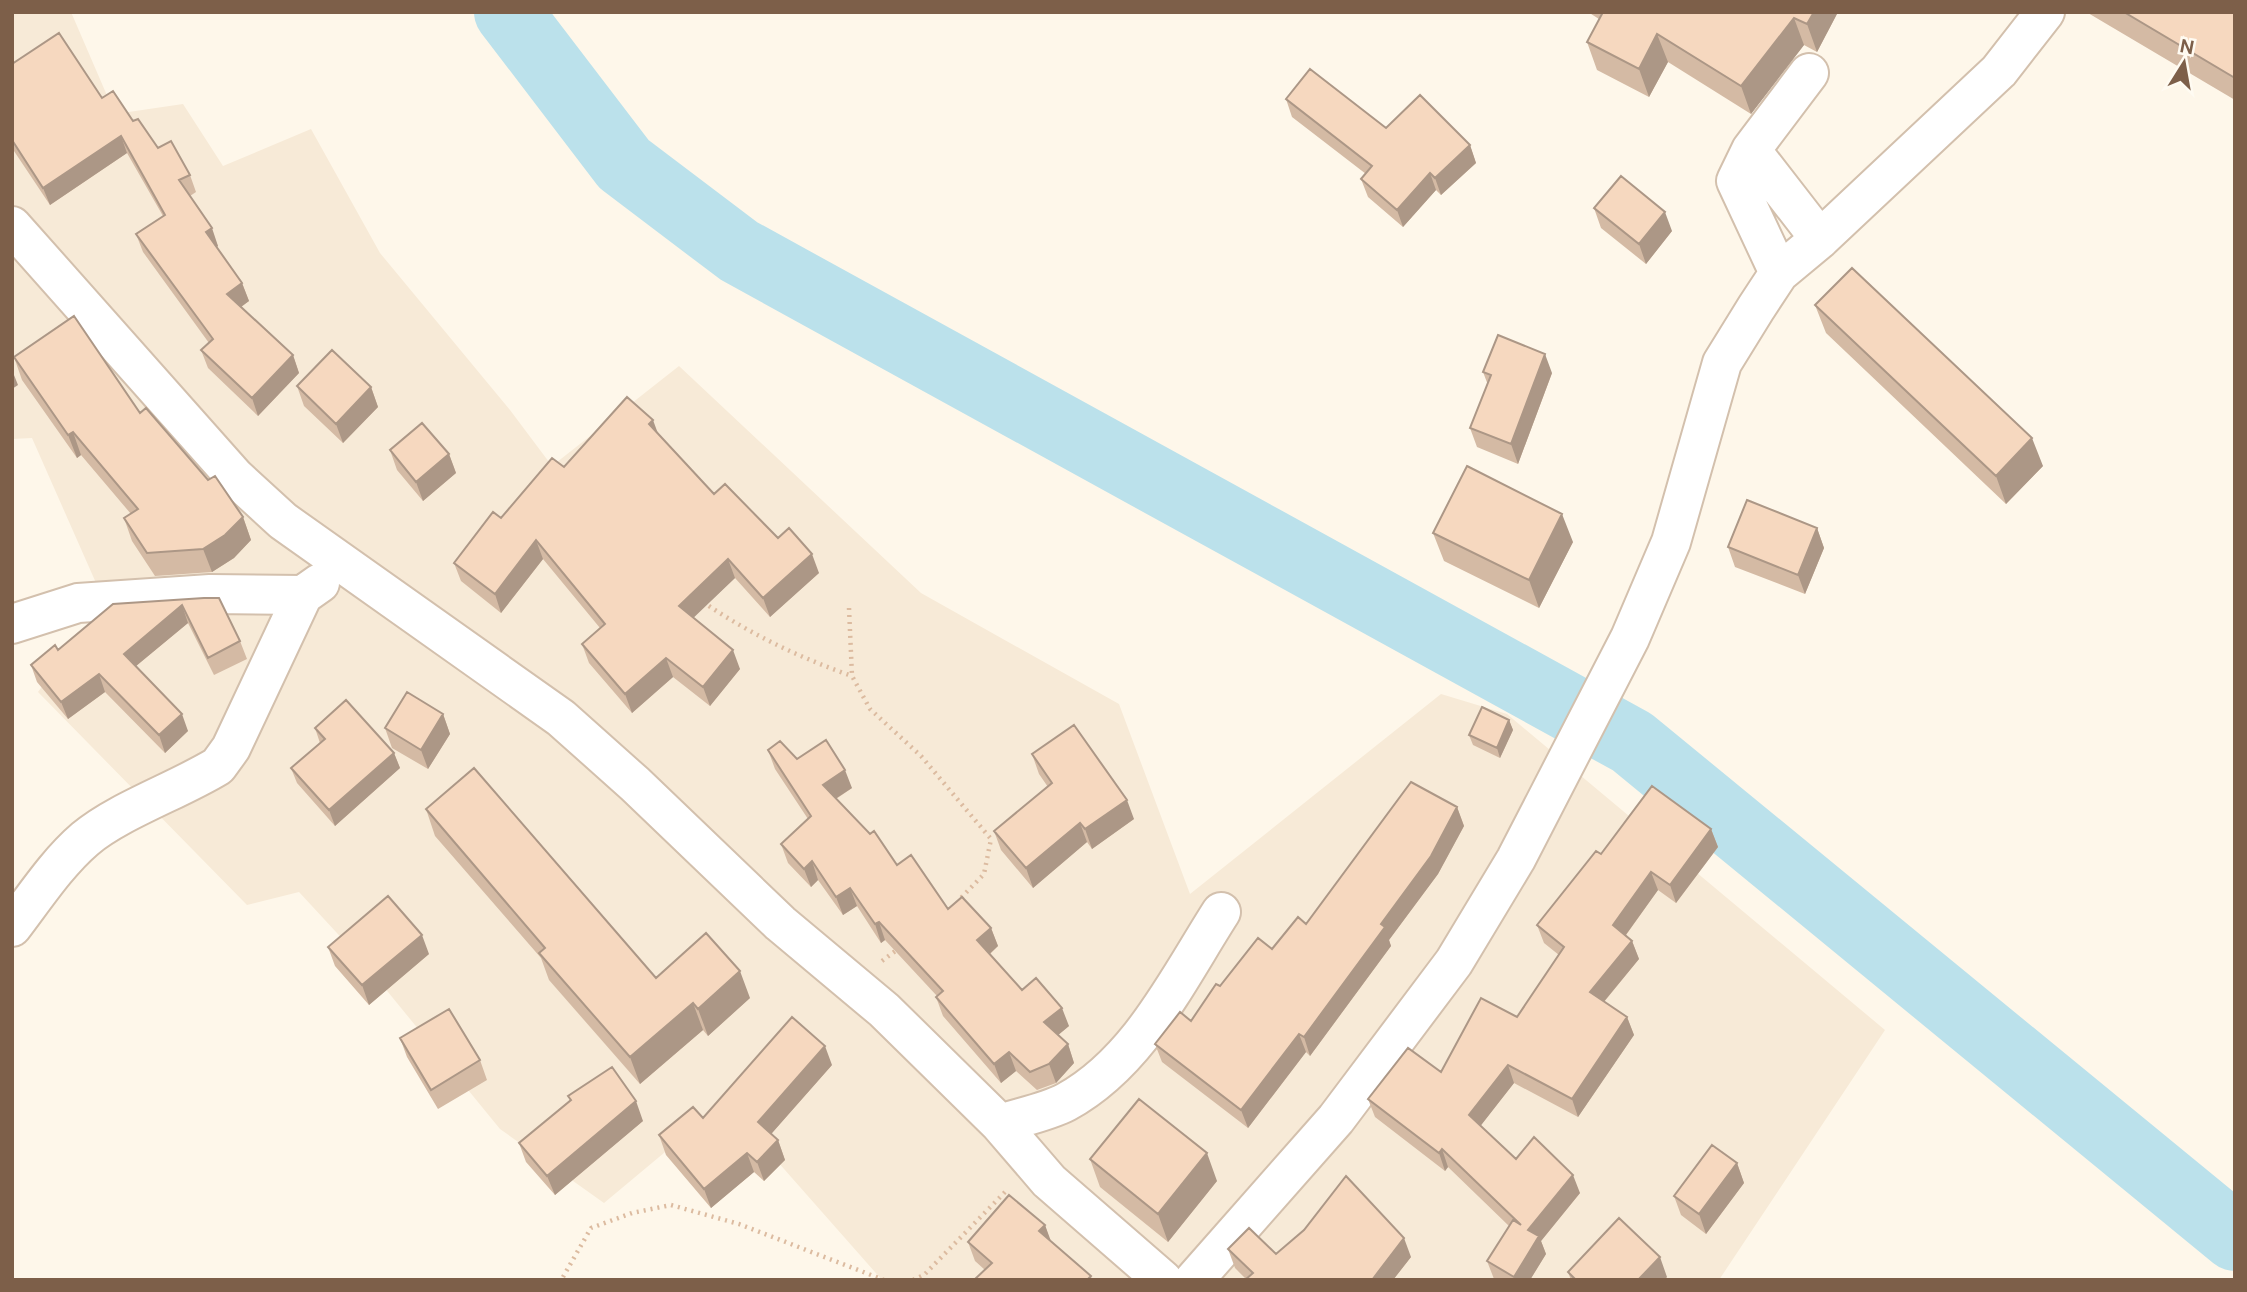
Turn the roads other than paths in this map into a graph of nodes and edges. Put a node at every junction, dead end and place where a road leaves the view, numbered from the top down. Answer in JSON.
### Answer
{"nodes":[{"id":1,"x":2045,"y":12,"type":"edge"},
{"id":2,"x":1809,"y":73,"type":"dead end"},
{"id":3,"x":1751,"y":150,"type":"junction"},
{"id":4,"x":12,"y":226,"type":"edge"},
{"id":5,"x":1821,"y":239,"type":"junction"},
{"id":6,"x":1779,"y":273,"type":"junction"},
{"id":7,"x":347,"y":563,"type":"junction"},
{"id":8,"x":303,"y":595,"type":"junction"},
{"id":9,"x":12,"y":624,"type":"edge"},
{"id":10,"x":1221,"y":912,"type":"dead end"},
{"id":11,"x":12,"y":927,"type":"edge"},
{"id":12,"x":1000,"y":1124,"type":"junction"},
{"id":13,"x":1163,"y":1280,"type":"edge"},
{"id":14,"x":1194,"y":1280,"type":"edge"}],
"edges":[{"from":1,"to":5,"type":"street"},
{"from":2,"to":3,"type":"street"},
{"from":3,"to":5,"type":"street"},
{"from":3,"to":6,"type":"street"},
{"from":4,"to":7,"type":"street"},
{"from":5,"to":6,"type":"street"},
{"from":6,"to":14,"type":"street"},
{"from":7,"to":8,"type":"street"},
{"from":7,"to":12,"type":"street"},
{"from":8,"to":9,"type":"street"},
{"from":8,"to":11,"type":"street"},
{"from":10,"to":12,"type":"street"},
{"from":12,"to":13,"type":"street"}]}
